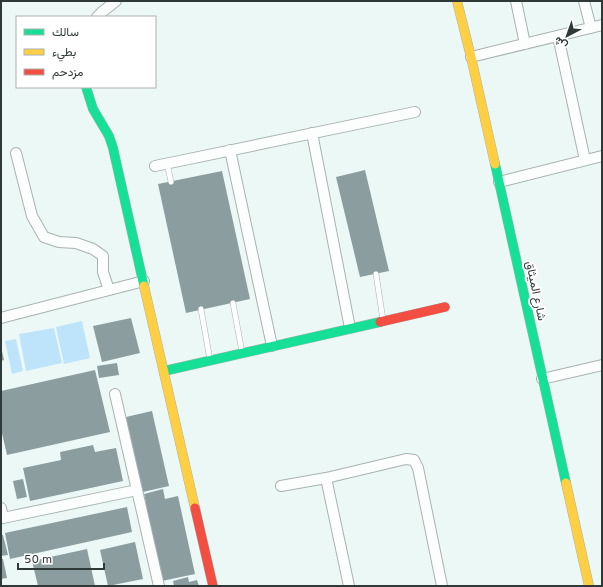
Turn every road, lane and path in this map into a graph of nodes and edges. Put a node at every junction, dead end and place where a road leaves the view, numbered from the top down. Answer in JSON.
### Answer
{"nodes":[{"id":1,"x":116,"y":1,"type":"edge"},
{"id":2,"x":457,"y":1,"type":"edge"},
{"id":3,"x":516,"y":1,"type":"edge"},
{"id":4,"x":584,"y":1,"type":"edge"},
{"id":5,"x":98,"y":16,"type":"edge"},
{"id":6,"x":602,"y":25,"type":"edge"},
{"id":7,"x":591,"y":28,"type":"junction"},
{"id":8,"x":558,"y":36,"type":"junction"},
{"id":9,"x":526,"y":44,"type":"junction"},
{"id":10,"x":471,"y":57,"type":"junction"},
{"id":11,"x":86,"y":88,"type":"edge"},
{"id":12,"x":415,"y":112,"type":"dead end"},
{"id":13,"x":312,"y":133,"type":"junction"},
{"id":14,"x":230,"y":150,"type":"junction"},
{"id":15,"x":16,"y":153,"type":"dead end"},
{"id":16,"x":602,"y":156,"type":"edge"},
{"id":17,"x":585,"y":160,"type":"junction"},
{"id":18,"x":166,"y":163,"type":"junction"},
{"id":19,"x":155,"y":166,"type":"dead end"},
{"id":20,"x":170,"y":182,"type":"dead end"},
{"id":21,"x":499,"y":182,"type":"junction"},
{"id":22,"x":376,"y":274,"type":"dead end"},
{"id":23,"x":144,"y":281,"type":"junction"},
{"id":24,"x":109,"y":290,"type":"junction"},
{"id":25,"x":233,"y":303,"type":"dead end"},
{"id":26,"x":444,"y":307,"type":"dead end"},
{"id":27,"x":201,"y":310,"type":"dead end"},
{"id":28,"x":1,"y":318,"type":"edge"},
{"id":29,"x":384,"y":321,"type":"junction"},
{"id":30,"x":350,"y":328,"type":"junction"},
{"id":31,"x":272,"y":346,"type":"junction"},
{"id":32,"x":242,"y":353,"type":"junction"},
{"id":33,"x":210,"y":360,"type":"junction"},
{"id":34,"x":602,"y":365,"type":"edge"},
{"id":35,"x":164,"y":371,"type":"junction"},
{"id":36,"x":542,"y":379,"type":"junction"},
{"id":37,"x":115,"y":394,"type":"dead end"},
{"id":38,"x":326,"y":478,"type":"junction"},
{"id":39,"x":281,"y":486,"type":"dead end"},
{"id":40,"x":137,"y":490,"type":"junction"},
{"id":41,"x":1,"y":508,"type":"edge"},
{"id":42,"x":159,"y":586,"type":"edge"},
{"id":43,"x":213,"y":586,"type":"edge"},
{"id":44,"x":349,"y":586,"type":"edge"},
{"id":45,"x":442,"y":586,"type":"edge"},
{"id":46,"x":589,"y":586,"type":"edge"}],
"edges":[{"from":1,"to":5,"type":"street"},
{"from":2,"to":10,"type":"street","name":"شارع الميثاق"},
{"from":3,"to":9,"type":"street"},
{"from":4,"to":7,"type":"street"},
{"from":6,"to":7,"type":"street"},
{"from":7,"to":8,"type":"street"},
{"from":8,"to":9,"type":"street"},
{"from":8,"to":17,"type":"street"},
{"from":9,"to":10,"type":"street"},
{"from":10,"to":21,"type":"street","name":"شارع الميثاق"},
{"from":11,"to":23,"type":"street"},
{"from":12,"to":13,"type":"street"},
{"from":13,"to":14,"type":"street"},
{"from":13,"to":30,"type":"street"},
{"from":14,"to":18,"type":"street"},
{"from":14,"to":31,"type":"street"},
{"from":15,"to":24,"type":"street"},
{"from":16,"to":17,"type":"street"},
{"from":17,"to":21,"type":"street"},
{"from":18,"to":19,"type":"street"},
{"from":18,"to":20,"type":"lane"},
{"from":21,"to":36,"type":"street","name":"شارع الميثاق"},
{"from":22,"to":29,"type":"lane"},
{"from":23,"to":24,"type":"street"},
{"from":23,"to":35,"type":"street"},
{"from":24,"to":28,"type":"street"},
{"from":25,"to":32,"type":"lane"},
{"from":26,"to":29,"type":"street"},
{"from":27,"to":33,"type":"lane"},
{"from":29,"to":30,"type":"street"},
{"from":30,"to":31,"type":"street"},
{"from":31,"to":32,"type":"street"},
{"from":32,"to":33,"type":"street"},
{"from":33,"to":35,"type":"street"},
{"from":34,"to":36,"type":"street"},
{"from":35,"to":43,"type":"street"},
{"from":36,"to":46,"type":"street","name":"شارع الميثاق"},
{"from":37,"to":40,"type":"street"},
{"from":38,"to":39,"type":"street"},
{"from":38,"to":44,"type":"street"},
{"from":38,"to":45,"type":"street"},
{"from":40,"to":41,"type":"street"},
{"from":40,"to":42,"type":"street"}]}
